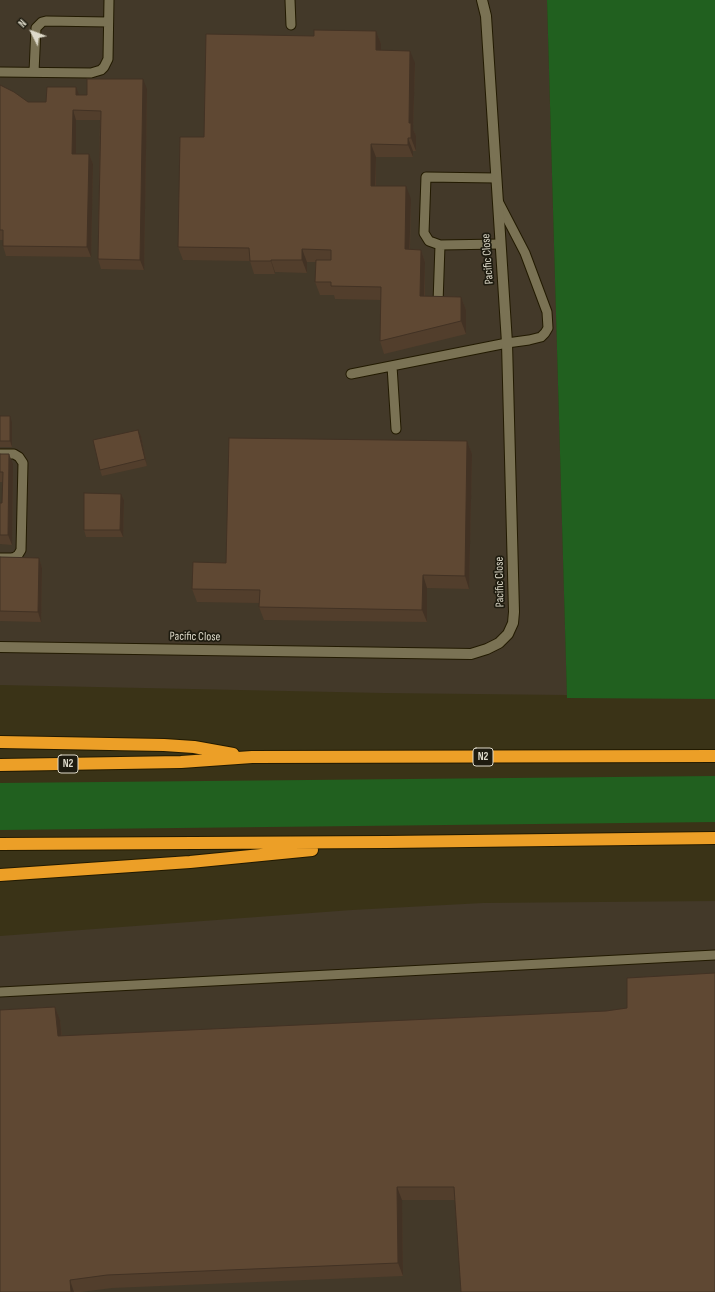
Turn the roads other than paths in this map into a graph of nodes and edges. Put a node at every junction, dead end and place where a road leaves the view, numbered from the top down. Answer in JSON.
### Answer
{"nodes":[{"id":1,"x":109,"y":0,"type":"edge"},
{"id":2,"x":290,"y":0,"type":"edge"},
{"id":3,"x":482,"y":0,"type":"edge"},
{"id":4,"x":492,"y":0,"type":"edge"},
{"id":5,"x":486,"y":16,"type":"junction"},
{"id":6,"x":108,"y":22,"type":"junction"},
{"id":7,"x":291,"y":25,"type":"dead end"},
{"id":8,"x":0,"y":72,"type":"edge"},
{"id":9,"x":34,"y":72,"type":"junction"},
{"id":10,"x":496,"y":178,"type":"junction"},
{"id":11,"x":498,"y":200,"type":"junction"},
{"id":12,"x":500,"y":244,"type":"junction"},
{"id":13,"x":440,"y":246,"type":"junction"},
{"id":14,"x":438,"y":303,"type":"edge"},
{"id":15,"x":507,"y":343,"type":"junction"},
{"id":16,"x":392,"y":366,"type":"junction"},
{"id":17,"x":351,"y":374,"type":"dead end"},
{"id":18,"x":396,"y":429,"type":"dead end"},
{"id":19,"x":0,"y":454,"type":"edge"},
{"id":20,"x":0,"y":558,"type":"edge"},
{"id":21,"x":0,"y":647,"type":"edge"},
{"id":22,"x":0,"y":742,"type":"edge"},
{"id":23,"x":715,"y":756,"type":"edge"},
{"id":24,"x":252,"y":758,"type":"junction"},
{"id":25,"x":0,"y":765,"type":"edge"},
{"id":26,"x":715,"y":838,"type":"edge"},
{"id":27,"x":387,"y":842,"type":"junction"},
{"id":28,"x":0,"y":844,"type":"edge"},
{"id":29,"x":0,"y":875,"type":"edge"},
{"id":30,"x":715,"y":955,"type":"edge"},
{"id":31,"x":0,"y":992,"type":"edge"}],
"edges":[{"from":1,"to":6,"type":"lane"},
{"from":2,"to":7,"type":"lane"},
{"from":3,"to":5,"type":"street"},
{"from":4,"to":5,"type":"street"},
{"from":5,"to":10,"type":"street","name":"Pacific Close"},
{"from":6,"to":9,"type":"lane"},
{"from":6,"to":9,"type":"lane"},
{"from":8,"to":9,"type":"lane"},
{"from":10,"to":11,"type":"street","name":"Pacific Close"},
{"from":10,"to":13,"type":"lane"},
{"from":11,"to":12,"type":"street","name":"Pacific Close"},
{"from":11,"to":15,"type":"lane"},
{"from":12,"to":13,"type":"lane"},
{"from":12,"to":15,"type":"street","name":"Pacific Close"},
{"from":13,"to":14,"type":"lane"},
{"from":15,"to":16,"type":"lane"},
{"from":15,"to":21,"type":"street","name":"Pacific Close"},
{"from":16,"to":17,"type":"lane"},
{"from":16,"to":18,"type":"lane"},
{"from":19,"to":20,"type":"lane"},
{"from":22,"to":24,"type":"highway"},
{"from":23,"to":24,"type":"highway","number":"N2"},
{"from":24,"to":25,"type":"highway","number":"N2"},
{"from":26,"to":27,"type":"highway"},
{"from":27,"to":28,"type":"highway"},
{"from":27,"to":29,"type":"highway"},
{"from":30,"to":31,"type":"lane"}]}
